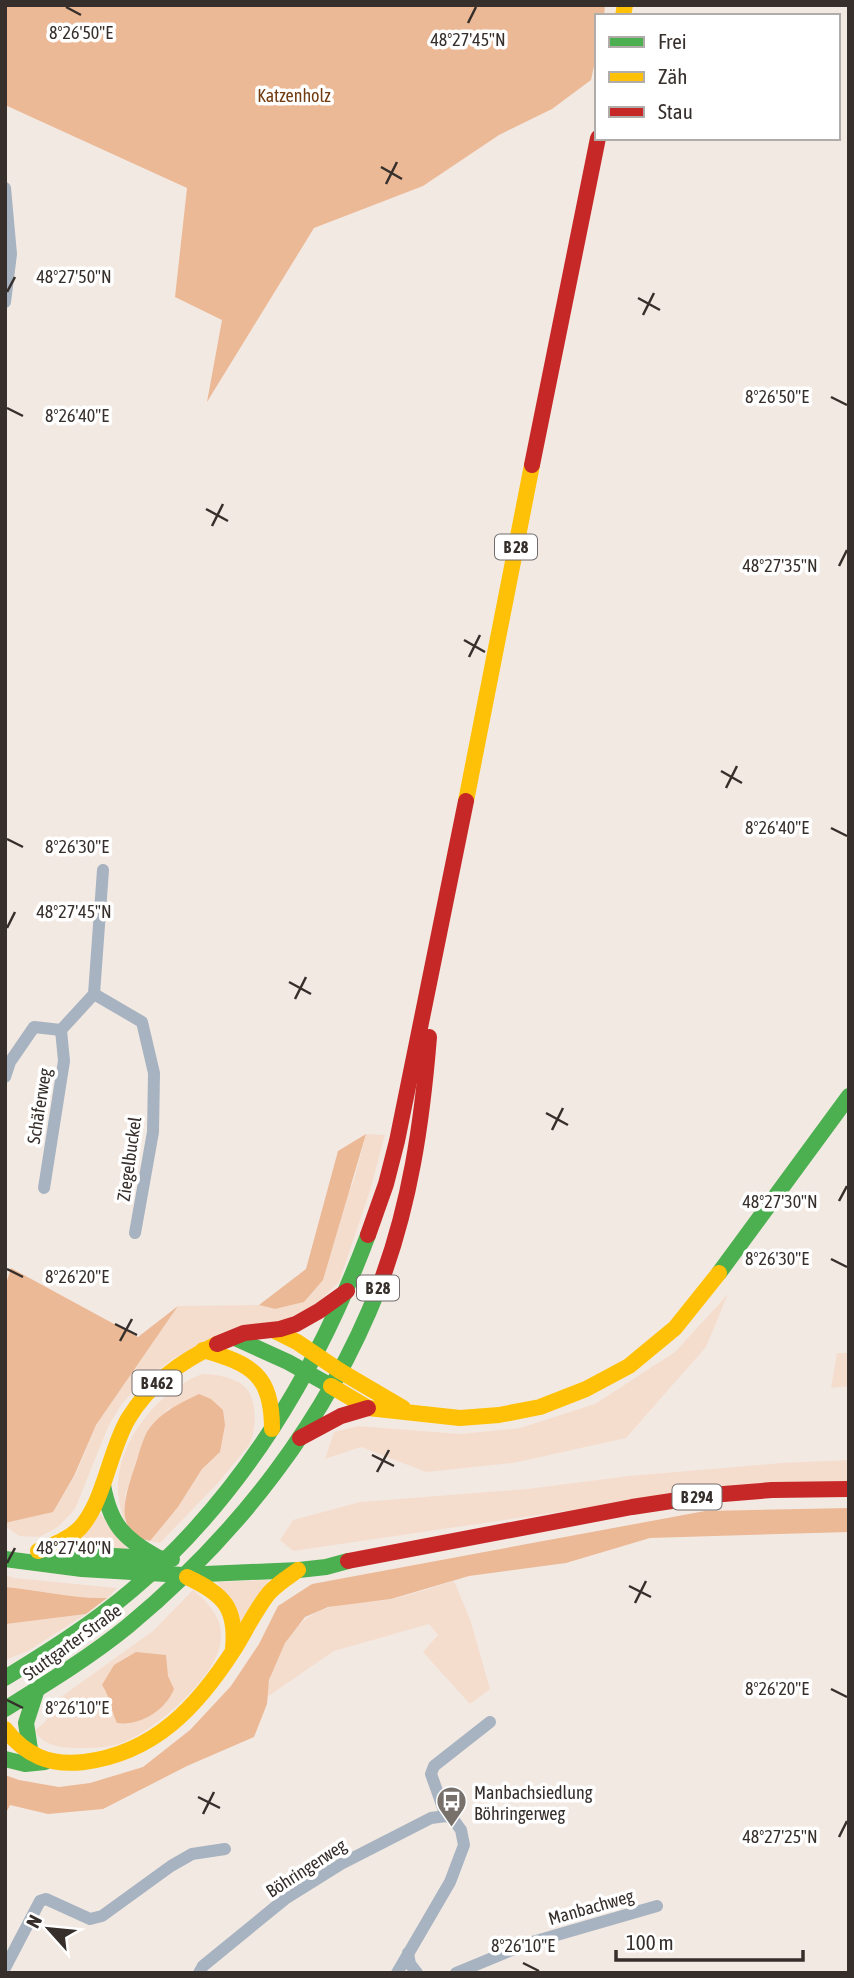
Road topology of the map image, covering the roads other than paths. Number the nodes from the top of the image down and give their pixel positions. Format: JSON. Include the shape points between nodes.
{"nodes":[{"id":1,"x":598,"y":140,"type":"edge"},
{"id":2,"x":5,"y":188,"type":"edge"},
{"id":3,"x":5,"y":302,"type":"edge"},
{"id":4,"x":103,"y":870,"type":"dead end"},
{"id":5,"x":435,"y":956,"type":"junction"},
{"id":6,"x":94,"y":994,"type":"junction"},
{"id":7,"x":61,"y":1030,"type":"junction"},
{"id":8,"x":5,"y":1077,"type":"edge"},
{"id":9,"x":849,"y":1096,"type":"edge"},
{"id":10,"x":44,"y":1188,"type":"dead end"},
{"id":11,"x":135,"y":1233,"type":"dead end"},
{"id":12,"x":349,"y":1290,"type":"junction"},
{"id":13,"x":275,"y":1331,"type":"junction"},
{"id":14,"x":235,"y":1338,"type":"junction"},
{"id":15,"x":203,"y":1350,"type":"junction"},
{"id":16,"x":317,"y":1356,"type":"junction"},
{"id":17,"x":340,"y":1371,"type":"junction"},
{"id":18,"x":307,"y":1372,"type":"junction"},
{"id":19,"x":331,"y":1387,"type":"junction"},
{"id":20,"x":368,"y":1408,"type":"junction"},
{"id":21,"x":410,"y":1412,"type":"junction"},
{"id":22,"x":272,"y":1431,"type":"junction"},
{"id":23,"x":300,"y":1438,"type":"junction"},
{"id":24,"x":102,"y":1483,"type":"junction"},
{"id":25,"x":849,"y":1489,"type":"edge"},
{"id":26,"x":5,"y":1547,"type":"edge"},
{"id":27,"x":38,"y":1551,"type":"junction"},
{"id":28,"x":5,"y":1559,"type":"edge"},
{"id":29,"x":161,"y":1559,"type":"junction"},
{"id":30,"x":354,"y":1559,"type":"junction"},
{"id":31,"x":299,"y":1570,"type":"junction"},
{"id":32,"x":183,"y":1575,"type":"junction"},
{"id":33,"x":232,"y":1654,"type":"junction"},
{"id":34,"x":5,"y":1662,"type":"edge"},
{"id":35,"x":28,"y":1666,"type":"junction"},
{"id":36,"x":5,"y":1678,"type":"edge"},
{"id":37,"x":36,"y":1692,"type":"junction"},
{"id":38,"x":5,"y":1709,"type":"edge"},
{"id":39,"x":490,"y":1721,"type":"dead end"},
{"id":40,"x":5,"y":1729,"type":"edge"},
{"id":41,"x":31,"y":1756,"type":"junction"},
{"id":42,"x":5,"y":1759,"type":"edge"},
{"id":43,"x":49,"y":1761,"type":"junction"},
{"id":44,"x":446,"y":1816,"type":"junction"},
{"id":45,"x":225,"y":1849,"type":"dead end"},
{"id":46,"x":657,"y":1906,"type":"dead end"},
{"id":47,"x":408,"y":1953,"type":"junction"},
{"id":48,"x":5,"y":1968,"type":"edge"},
{"id":49,"x":200,"y":1973,"type":"edge"},
{"id":50,"x":397,"y":1973,"type":"edge"},
{"id":51,"x":417,"y":1973,"type":"edge"},
{"id":52,"x":456,"y":1973,"type":"edge"}],
"edges":[{"from":1,"to":5,"type":"main road","number":"B 28"},
{"from":2,"to":3,"type":"street","via":[[11,254]]},
{"from":4,"to":6,"type":"street"},
{"from":5,"to":12,"type":"main road","number":"B 28","via":[[395,1150]]},
{"from":5,"to":17,"type":"main road","number":"B 28","via":[[412,1171],[388,1261]]},
{"from":6,"to":7,"type":"street"},
{"from":6,"to":11,"type":"street","name":"Ziegelbuckel","via":[[142,1022],[154,1073],[153,1132]]},
{"from":7,"to":8,"type":"street","via":[[34,1027]]},
{"from":7,"to":10,"type":"street","name":"Schäferweg","via":[[64,1061]]},
{"from":9,"to":21,"type":"main road","via":[[675,1328],[629,1366],[540,1407],[460,1418]]},
{"from":12,"to":13,"type":"main road","via":[[310,1318]]},
{"from":12,"to":16,"type":"main road","number":"B 28"},
{"from":13,"to":14,"type":"main road","number":"B 462"},
{"from":13,"to":16,"type":"main road"},
{"from":14,"to":15,"type":"main road","number":"B 462"},
{"from":14,"to":18,"type":"main road"},
{"from":15,"to":22,"type":"main road","via":[[243,1364],[258,1376],[273,1408]]},
{"from":15,"to":24,"type":"main road","number":"B 462","via":[[156,1383],[139,1403],[123,1428]]},
{"from":16,"to":17,"type":"main road"},
{"from":16,"to":18,"type":"main road","number":"B 28"},
{"from":17,"to":19,"type":"main road","number":"B 28"},
{"from":17,"to":21,"type":"main road"},
{"from":18,"to":19,"type":"main road"},
{"from":18,"to":22,"type":"main road","number":"B 28"},
{"from":19,"to":20,"type":"main road"},
{"from":19,"to":23,"type":"main road","number":"B 28"},
{"from":20,"to":21,"type":"main road"},
{"from":20,"to":23,"type":"main road","via":[[329,1419]]},
{"from":22,"to":35,"type":"main road","name":"Stuttgarter Straße","number":"B 28","via":[[195,1529],[120,1601]]},
{"from":23,"to":37,"type":"main road","name":"Stuttgarter Straße","number":"B 28","via":[[230,1528],[158,1602]]},
{"from":24,"to":27,"type":"main road","via":[[80,1528]]},
{"from":24,"to":29,"type":"main road","via":[[106,1510],[119,1532]]},
{"from":25,"to":30,"type":"main road","number":"B 294","via":[[711,1495]]},
{"from":26,"to":27,"type":"main road","number":"B 294"},
{"from":27,"to":29,"type":"main road","number":"B 294"},
{"from":28,"to":32,"type":"main road","number":"B 294"},
{"from":29,"to":30,"type":"main road","number":"B 294"},
{"from":30,"to":31,"type":"main road","number":"B 294"},
{"from":31,"to":32,"type":"main road","number":"B 294"},
{"from":31,"to":33,"type":"main road","via":[[269,1593]]},
{"from":32,"to":33,"type":"main road","via":[[223,1598],[234,1625]]},
{"from":33,"to":43,"type":"main road","via":[[207,1692],[180,1720],[144,1745],[114,1759]]},
{"from":34,"to":35,"type":"main road"},
{"from":35,"to":36,"type":"main road","name":"Stuttgarter Straße","number":"B 28"},
{"from":37,"to":38,"type":"main road","name":"Stuttgarter Straße","number":"B 28"},
{"from":37,"to":41,"type":"main road","via":[[24,1723]]},
{"from":39,"to":44,"type":"street","via":[[434,1766],[431,1774]]},
{"from":40,"to":41,"type":"main road"},
{"from":41,"to":43,"type":"main road"},
{"from":42,"to":43,"type":"main road","via":[[30,1765]]},
{"from":44,"to":47,"type":"street","via":[[461,1830],[464,1845],[450,1882]]},
{"from":44,"to":49,"type":"street","name":"Böhringerweg","via":[[393,1836],[285,1899]]},
{"from":45,"to":48,"type":"street","via":[[192,1854],[102,1916],[90,1919],[46,1899],[40,1902]]},
{"from":46,"to":52,"type":"street","name":"Manbachweg","via":[[529,1943]]},
{"from":47,"to":50,"type":"street"},
{"from":47,"to":51,"type":"street"}]}
